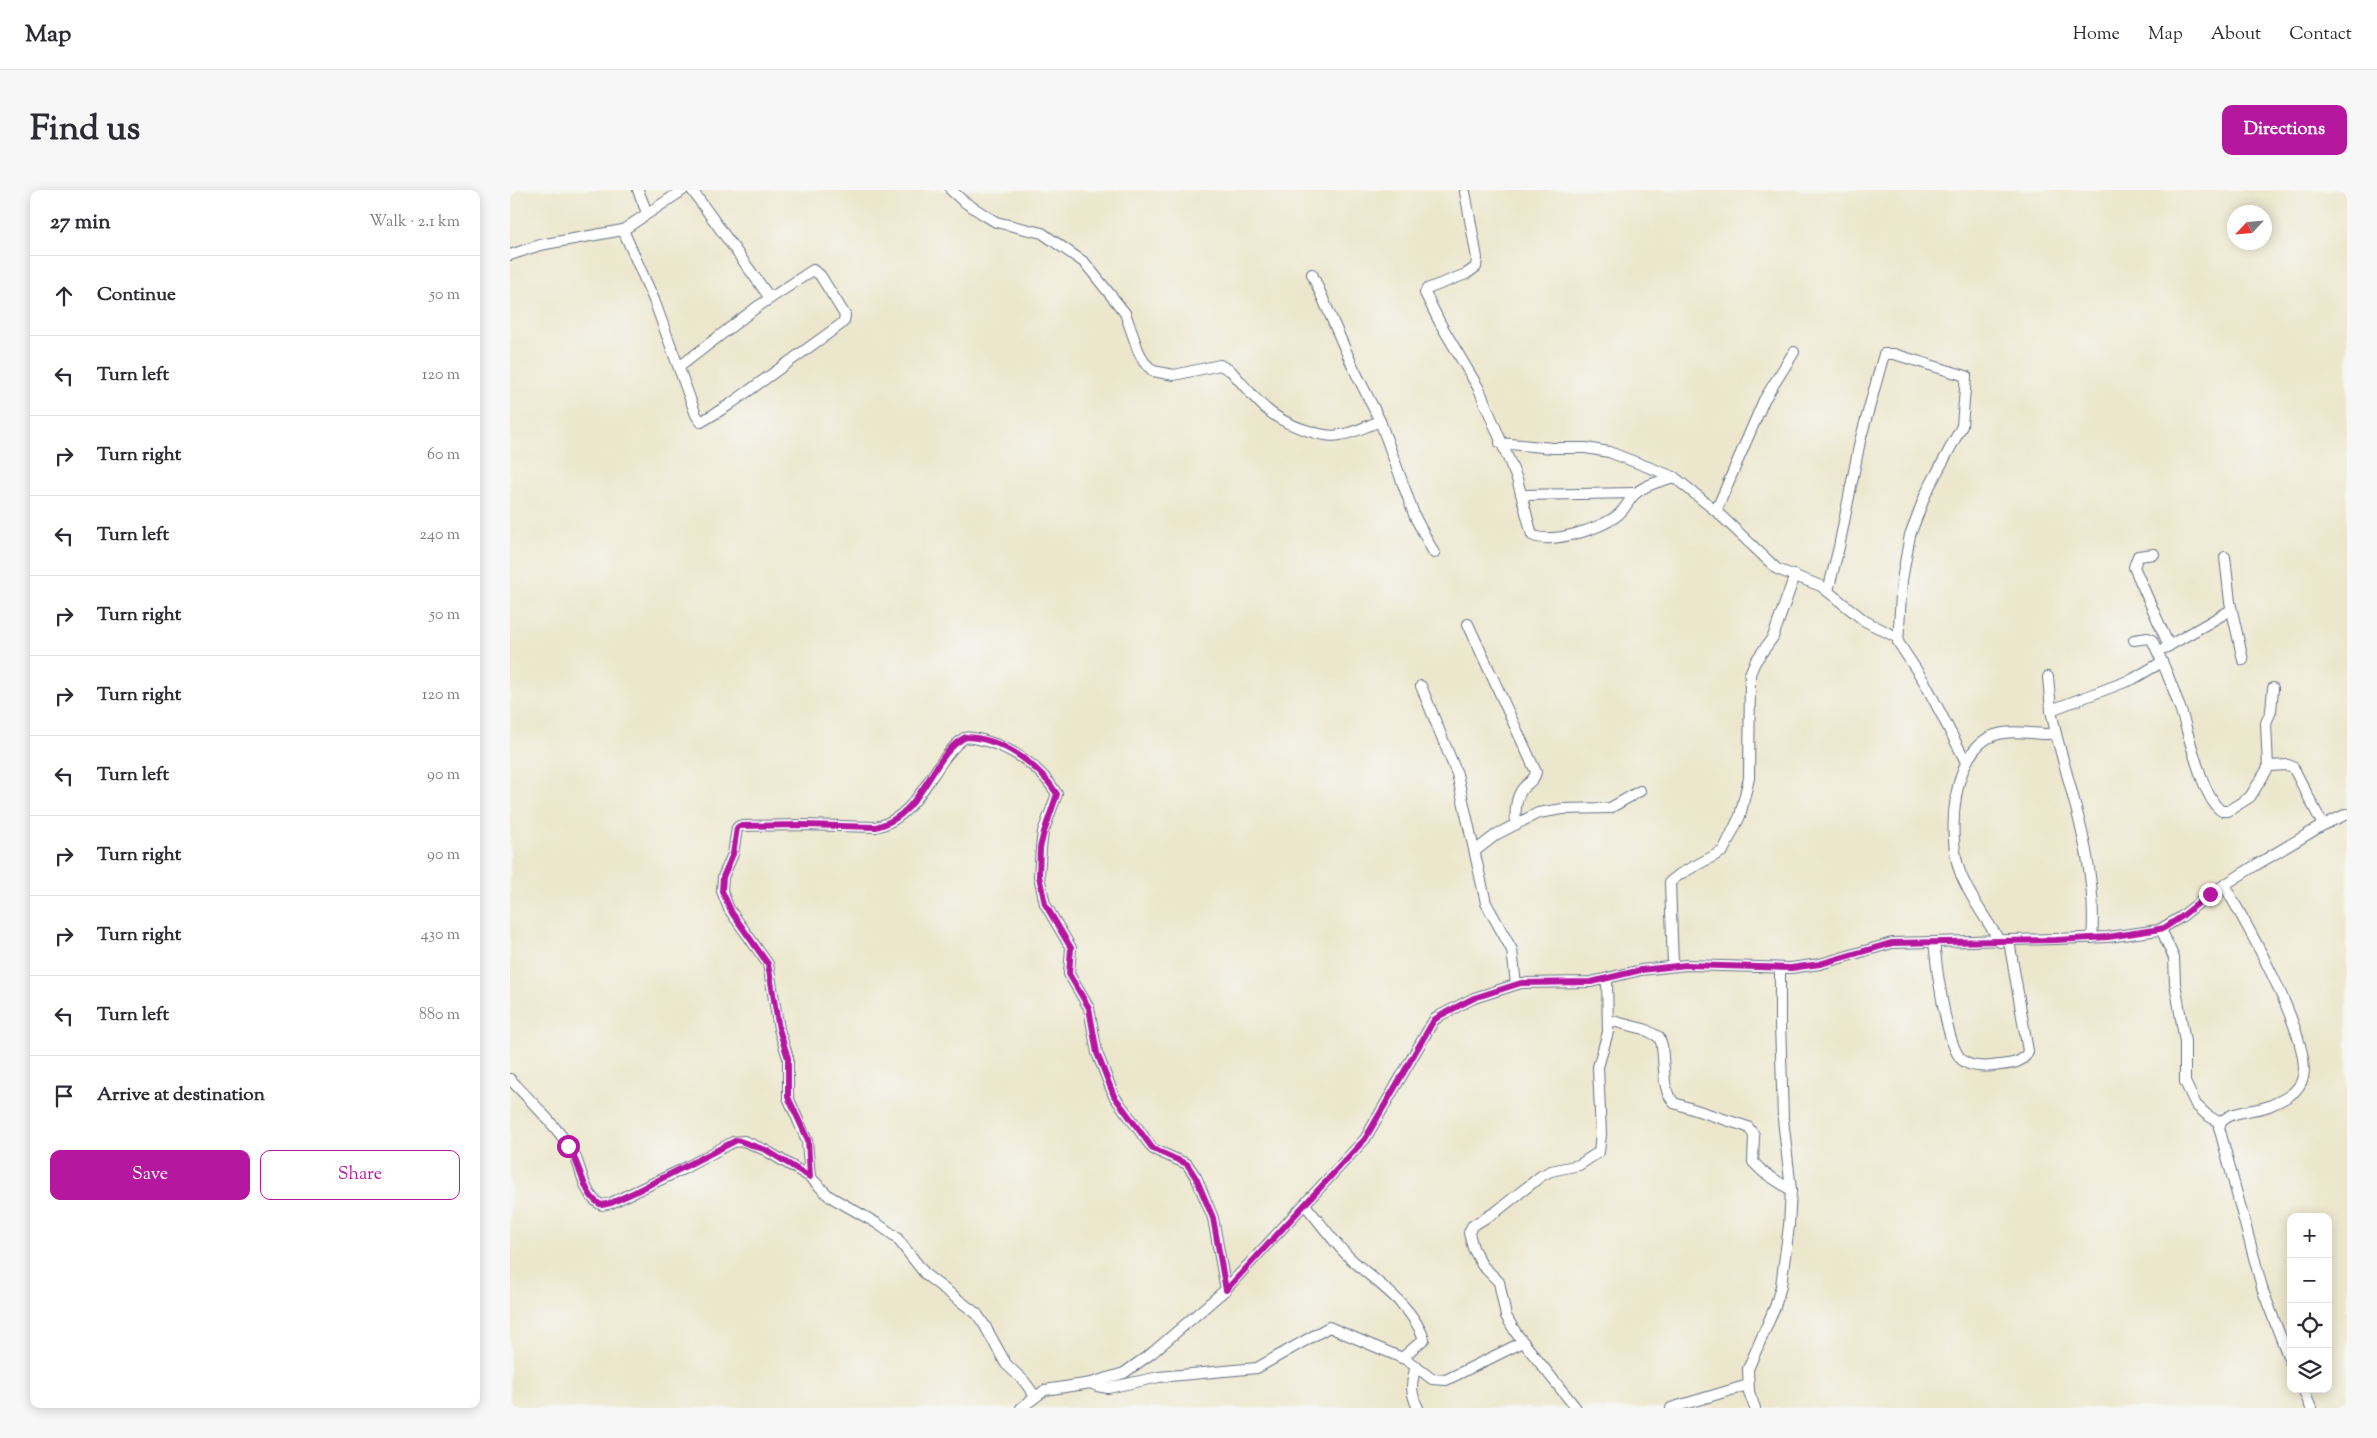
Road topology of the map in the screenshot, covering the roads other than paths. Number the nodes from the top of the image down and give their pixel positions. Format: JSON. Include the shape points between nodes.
{"nodes":[{"id":1,"x":638,"y":190,"type":"edge"},
{"id":2,"x":683,"y":190,"type":"edge"},
{"id":3,"x":692,"y":190,"type":"edge"},
{"id":4,"x":951,"y":190,"type":"edge"},
{"id":5,"x":1464,"y":192,"type":"dead end"},
{"id":6,"x":647,"y":213,"type":"junction"},
{"id":7,"x":623,"y":230,"type":"junction"},
{"id":8,"x":510,"y":254,"type":"edge"},
{"id":9,"x":1312,"y":274,"type":"dead end"},
{"id":10,"x":770,"y":298,"type":"junction"},
{"id":11,"x":1794,"y":352,"type":"dead end"},
{"id":12,"x":679,"y":367,"type":"junction"},
{"id":13,"x":1380,"y":421,"type":"junction"},
{"id":14,"x":1500,"y":443,"type":"junction"},
{"id":15,"x":1674,"y":477,"type":"junction"},
{"id":16,"x":1636,"y":493,"type":"junction"},
{"id":17,"x":1522,"y":495,"type":"junction"},
{"id":18,"x":1716,"y":512,"type":"junction"},
{"id":19,"x":1434,"y":553,"type":"dead end"},
{"id":20,"x":2154,"y":554,"type":"dead end"},
{"id":21,"x":2225,"y":557,"type":"dead end"},
{"id":22,"x":1794,"y":575,"type":"junction"},
{"id":23,"x":1828,"y":591,"type":"junction"},
{"id":24,"x":2231,"y":610,"type":"junction"},
{"id":25,"x":1468,"y":624,"type":"dead end"},
{"id":26,"x":1898,"y":638,"type":"junction"},
{"id":27,"x":2134,"y":640,"type":"dead end"},
{"id":28,"x":2169,"y":646,"type":"junction"},
{"id":29,"x":2160,"y":657,"type":"junction"},
{"id":30,"x":2243,"y":660,"type":"dead end"},
{"id":31,"x":2048,"y":677,"type":"dead end"},
{"id":32,"x":1421,"y":686,"type":"dead end"},
{"id":33,"x":2273,"y":688,"type":"dead end"},
{"id":34,"x":2051,"y":710,"type":"junction"},
{"id":35,"x":2056,"y":734,"type":"junction"},
{"id":36,"x":1966,"y":762,"type":"junction"},
{"id":37,"x":2269,"y":766,"type":"junction"},
{"id":38,"x":1640,"y":791,"type":"dead end"},
{"id":39,"x":2347,"y":814,"type":"edge"},
{"id":40,"x":1516,"y":824,"type":"junction"},
{"id":41,"x":2323,"y":825,"type":"junction"},
{"id":42,"x":1476,"y":850,"type":"junction"},
{"id":43,"x":2224,"y":884,"type":"junction"},
{"id":44,"x":2162,"y":929,"type":"junction"},
{"id":45,"x":2092,"y":938,"type":"junction"},
{"id":46,"x":2004,"y":941,"type":"junction"},
{"id":47,"x":1934,"y":942,"type":"junction"},
{"id":48,"x":1673,"y":966,"type":"junction"},
{"id":49,"x":1780,"y":969,"type":"junction"},
{"id":50,"x":1607,"y":979,"type":"junction"},
{"id":51,"x":1516,"y":984,"type":"junction"},
{"id":52,"x":1608,"y":1020,"type":"junction"},
{"id":53,"x":510,"y":1079,"type":"edge"},
{"id":54,"x":2220,"y":1123,"type":"junction"},
{"id":55,"x":810,"y":1177,"type":"junction"},
{"id":56,"x":1791,"y":1190,"type":"junction"},
{"id":57,"x":1305,"y":1205,"type":"junction"},
{"id":58,"x":1226,"y":1290,"type":"junction"},
{"id":59,"x":1523,"y":1342,"type":"junction"},
{"id":60,"x":2287,"y":1354,"type":"edge"},
{"id":61,"x":1402,"y":1358,"type":"junction"},
{"id":62,"x":1416,"y":1366,"type":"junction"},
{"id":63,"x":1091,"y":1383,"type":"junction"},
{"id":64,"x":1748,"y":1385,"type":"junction"},
{"id":65,"x":2305,"y":1393,"type":"edge"},
{"id":66,"x":1035,"y":1396,"type":"junction"},
{"id":67,"x":1021,"y":1408,"type":"edge"},
{"id":68,"x":1418,"y":1408,"type":"edge"},
{"id":69,"x":1576,"y":1408,"type":"edge"},
{"id":70,"x":1671,"y":1408,"type":"edge"},
{"id":71,"x":1755,"y":1408,"type":"edge"},
{"id":72,"x":2311,"y":1408,"type":"edge"}],
"edges":[{"from":1,"to":6,"type":"street"},
{"from":2,"to":6,"type":"street"},
{"from":3,"to":10,"type":"street"},
{"from":4,"to":13,"type":"street","via":[[996,222],[1042,233],[1086,263],[1123,311],[1144,362],[1153,371],[1174,375],[1203,367],[1224,366],[1278,419],[1326,435],[1340,435]]},
{"from":5,"to":14,"type":"street","via":[[1476,267],[1458,278],[1426,289],[1425,293],[1479,388]]},
{"from":6,"to":7,"type":"street"},
{"from":7,"to":8,"type":"street","via":[[540,244]]},
{"from":7,"to":12,"type":"street"},
{"from":9,"to":13,"type":"street"},
{"from":10,"to":12,"type":"street"},
{"from":10,"to":12,"type":"street","via":[[815,270],[845,318],[703,422],[696,415]]},
{"from":11,"to":18,"type":"street","via":[[1764,400]]},
{"from":13,"to":19,"type":"street","via":[[1415,517]]},
{"from":14,"to":15,"type":"street","via":[[1609,452]]},
{"from":14,"to":17,"type":"street"},
{"from":15,"to":16,"type":"street"},
{"from":15,"to":18,"type":"street"},
{"from":16,"to":17,"type":"street"},
{"from":16,"to":17,"type":"street","via":[[1619,514],[1590,531],[1542,538],[1532,535],[1529,530]]},
{"from":18,"to":22,"type":"street","via":[[1777,569]]},
{"from":20,"to":28,"type":"street","via":[[2138,556],[2134,567]]},
{"from":21,"to":24,"type":"street"},
{"from":22,"to":23,"type":"street"},
{"from":22,"to":48,"type":"street","via":[[1773,637],[1750,671],[1749,778],[1740,816],[1723,851],[1670,882]]},
{"from":23,"to":26,"type":"street","via":[[1865,621]]},
{"from":23,"to":26,"type":"street","via":[[1860,441],[1884,354],[1894,354],[1966,376],[1962,426],[1926,493],[1910,535],[1902,580]]},
{"from":24,"to":28,"type":"street"},
{"from":24,"to":30,"type":"street"},
{"from":25,"to":40,"type":"street","via":[[1536,772],[1518,796]]},
{"from":26,"to":36,"type":"street"},
{"from":27,"to":29,"type":"street","via":[[2150,638]]},
{"from":28,"to":29,"type":"street"},
{"from":29,"to":34,"type":"street","via":[[2133,679]]},
{"from":29,"to":37,"type":"street","via":[[2182,713],[2200,773],[2218,809],[2228,811],[2250,797]]},
{"from":31,"to":34,"type":"street"},
{"from":32,"to":42,"type":"street","via":[[1457,774]]},
{"from":33,"to":37,"type":"street","via":[[2266,726]]},
{"from":34,"to":35,"type":"street"},
{"from":35,"to":36,"type":"street","via":[[1996,734],[1979,745]]},
{"from":35,"to":45,"type":"street","via":[[2092,879]]},
{"from":36,"to":46,"type":"street","via":[[1953,818],[1956,857],[1966,886]]},
{"from":37,"to":41,"type":"street","via":[[2293,767]]},
{"from":38,"to":40,"type":"street","via":[[1610,808],[1548,811]]},
{"from":39,"to":41,"type":"street"},
{"from":40,"to":42,"type":"street"},
{"from":41,"to":43,"type":"street"},
{"from":42,"to":51,"type":"street","via":[[1488,909],[1514,955]]},
{"from":43,"to":44,"type":"street"},
{"from":43,"to":54,"type":"street","via":[[2267,965],[2300,1039],[2304,1063],[2303,1078],[2292,1094],[2264,1108],[2229,1116]]},
{"from":44,"to":45,"type":"street"},
{"from":44,"to":54,"type":"street","via":[[2174,958],[2185,1042],[2185,1082],[2196,1105]]},
{"from":45,"to":46,"type":"street"},
{"from":46,"to":47,"type":"street"},
{"from":46,"to":47,"type":"street","via":[[2028,1051],[2016,1062],[1986,1066],[1967,1063],[1958,1055],[1943,1001]]},
{"from":47,"to":49,"type":"street","via":[[1890,944],[1820,964]]},
{"from":48,"to":49,"type":"street"},
{"from":48,"to":50,"type":"street"},
{"from":49,"to":56,"type":"street","via":[[1783,1119]]},
{"from":50,"to":51,"type":"street"},
{"from":50,"to":52,"type":"street"},
{"from":51,"to":57,"type":"street","via":[[1474,998],[1434,1020],[1365,1139]]},
{"from":52,"to":56,"type":"street","via":[[1644,1029],[1659,1037],[1662,1071],[1670,1099],[1680,1106],[1748,1127],[1754,1135],[1755,1165]]},
{"from":52,"to":59,"type":"street","via":[[1608,1035],[1598,1068],[1599,1152],[1575,1167],[1541,1176],[1469,1231],[1482,1265],[1499,1282],[1506,1316]]},
{"from":53,"to":55,"type":"street","via":[[573,1153],[592,1197],[600,1204],[617,1201],[737,1140],[766,1150]]},
{"from":54,"to":60,"type":"street","via":[[2263,1291]]},
{"from":55,"to":58,"type":"street","via":[[808,1140],[788,1097],[788,1058],[779,1029],[768,964],[732,913],[722,891],[737,828],[803,825],[876,827],[911,804],[953,746],[964,738],[972,738],[1006,748],[1024,759],[1043,775],[1057,794],[1040,848],[1039,876],[1045,904],[1071,948],[1069,974],[1089,1008],[1097,1053],[1114,1096],[1153,1149],[1187,1164],[1196,1178],[1213,1218]]},
{"from":55,"to":66,"type":"street","via":[[829,1196],[892,1233],[926,1275],[974,1311],[1005,1362]]},
{"from":56,"to":64,"type":"street","via":[[1781,1286],[1748,1369]]},
{"from":57,"to":58,"type":"street"},
{"from":57,"to":61,"type":"street","via":[[1345,1253],[1397,1298],[1413,1318],[1424,1339]]},
{"from":58,"to":63,"type":"street","via":[[1137,1364],[1118,1375]]},
{"from":59,"to":62,"type":"street","via":[[1446,1380],[1432,1379]]},
{"from":59,"to":69,"type":"street"},
{"from":61,"to":62,"type":"street"},
{"from":61,"to":63,"type":"street","via":[[1329,1327],[1257,1368],[1159,1377],[1108,1388]]},
{"from":62,"to":68,"type":"street","via":[[1410,1385]]},
{"from":63,"to":66,"type":"street","via":[[1053,1388]]},
{"from":64,"to":70,"type":"street"},
{"from":64,"to":71,"type":"street"},
{"from":65,"to":72,"type":"street"},
{"from":66,"to":67,"type":"street"}]}
